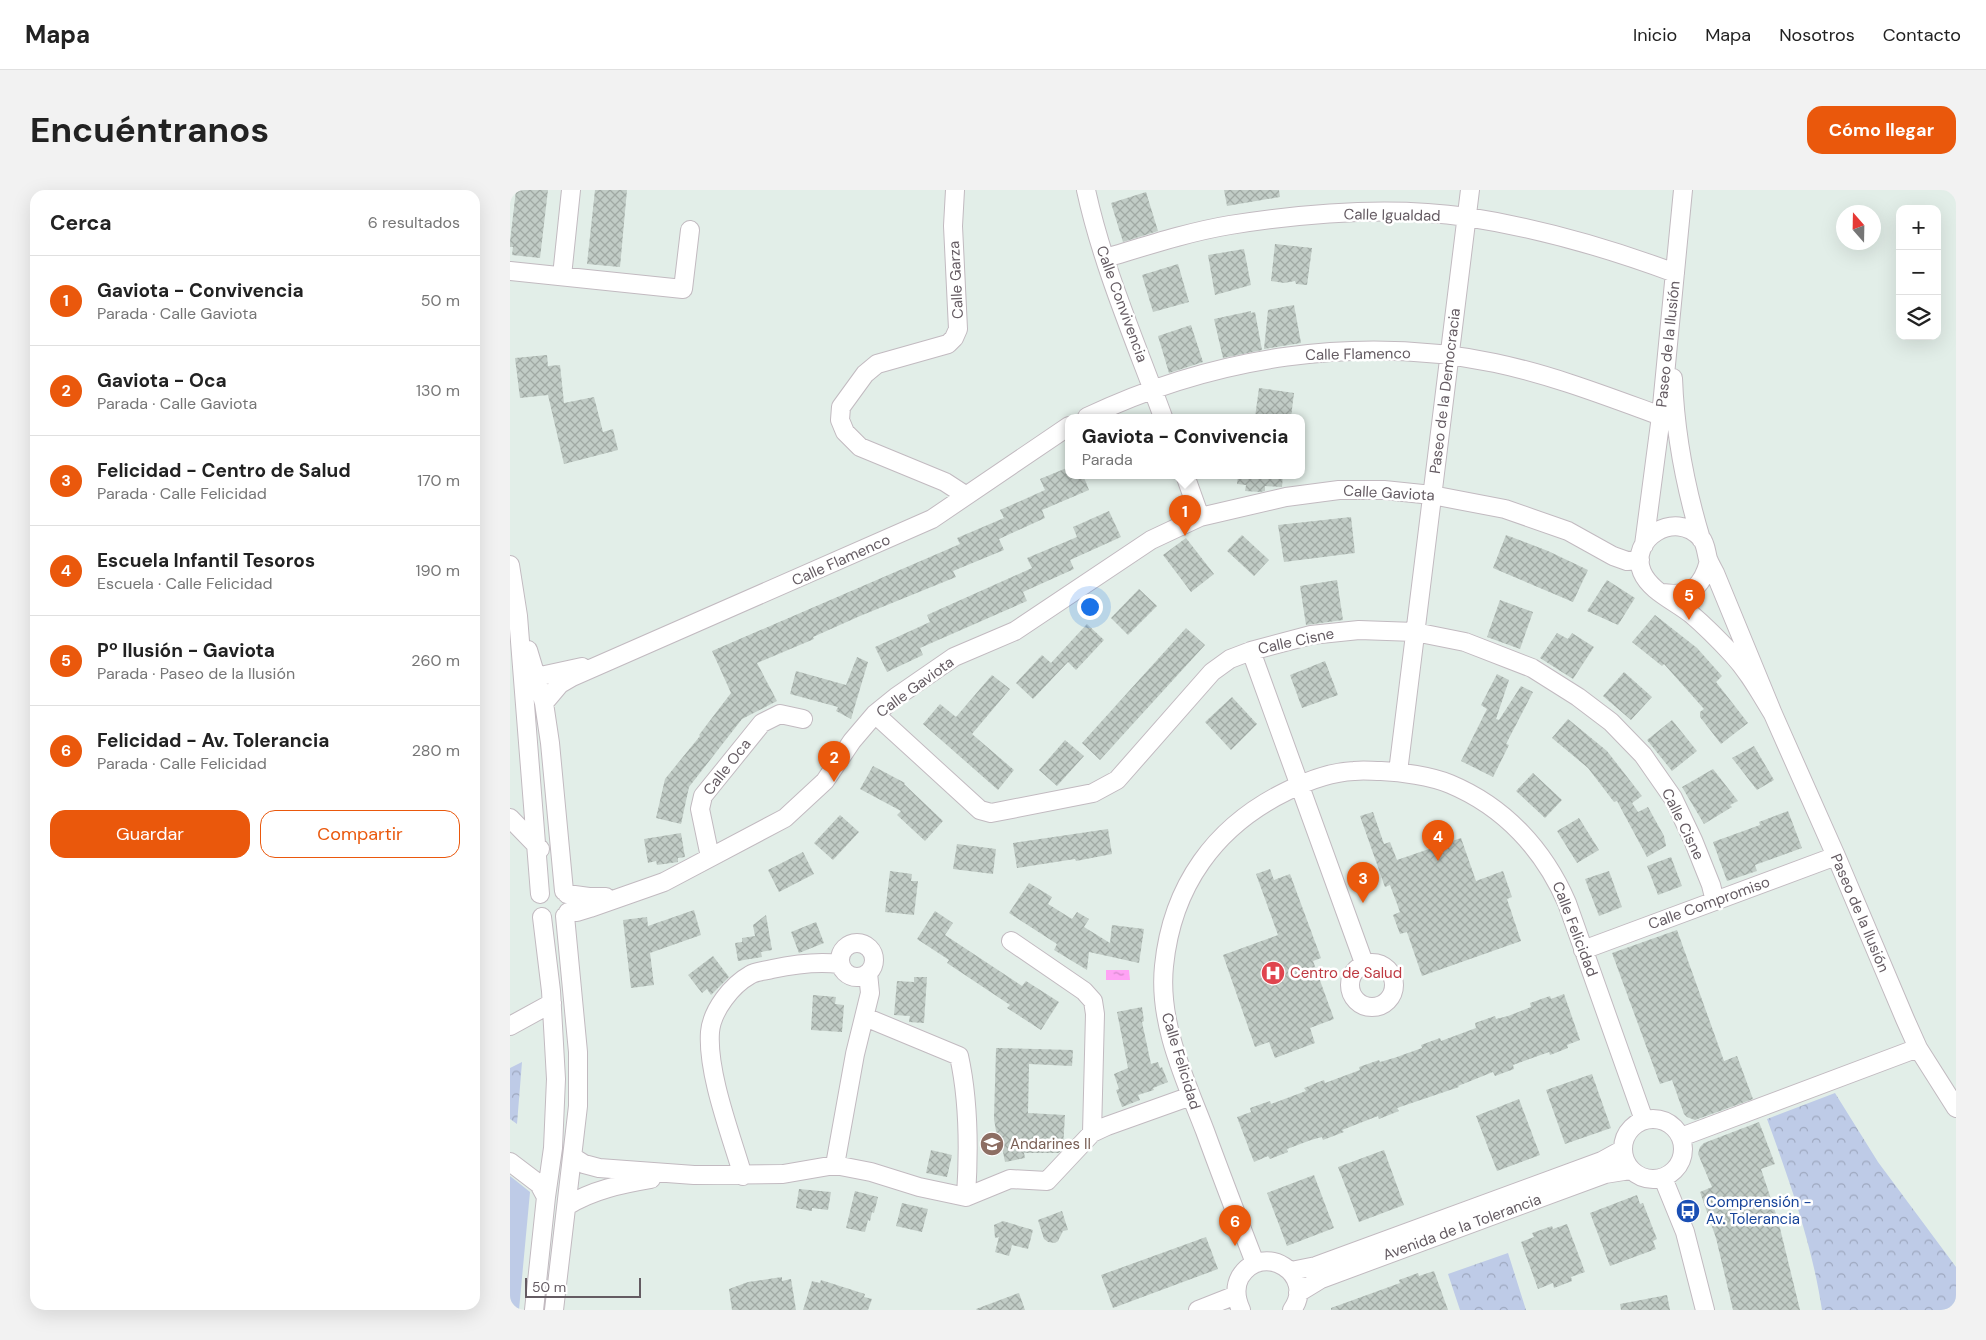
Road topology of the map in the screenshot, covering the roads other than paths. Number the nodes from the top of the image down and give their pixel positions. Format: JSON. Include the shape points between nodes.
{"nodes":[{"id":1,"x":571,"y":190,"type":"edge"},
{"id":2,"x":955,"y":190,"type":"edge"},
{"id":3,"x":1086,"y":190,"type":"edge"},
{"id":4,"x":1470,"y":190,"type":"edge"},
{"id":5,"x":1683,"y":190,"type":"edge"},
{"id":6,"x":1466,"y":217,"type":"junction"},
{"id":7,"x":690,"y":230,"type":"dead end"},
{"id":8,"x":1106,"y":258,"type":"junction"},
{"id":9,"x":510,"y":271,"type":"edge"},
{"id":10,"x":1675,"y":273,"type":"junction"},
{"id":11,"x":562,"y":276,"type":"junction"},
{"id":12,"x":1449,"y":356,"type":"junction"},
{"id":13,"x":1153,"y":390,"type":"junction"},
{"id":14,"x":1094,"y":414,"type":"edge"},
{"id":15,"x":1162,"y":414,"type":"edge"},
{"id":16,"x":1661,"y":416,"type":"junction"},
{"id":17,"x":1065,"y":429,"type":"edge"},
{"id":18,"x":1186,"y":479,"type":"edge"},
{"id":19,"x":964,"y":495,"type":"junction"},
{"id":20,"x":1432,"y":495,"type":"junction"},
{"id":21,"x":1692,"y":510,"type":"junction"},
{"id":22,"x":1200,"y":517,"type":"junction"},
{"id":23,"x":1701,"y":539,"type":"junction"},
{"id":24,"x":1642,"y":552,"type":"junction"},
{"id":25,"x":1709,"y":561,"type":"junction"},
{"id":26,"x":510,"y":565,"type":"edge"},
{"id":27,"x":1662,"y":593,"type":"junction"},
{"id":28,"x":518,"y":616,"type":"junction"},
{"id":29,"x":1415,"y":632,"type":"junction"},
{"id":30,"x":1251,"y":651,"type":"junction"},
{"id":31,"x":597,"y":666,"type":"junction"},
{"id":32,"x":536,"y":677,"type":"junction"},
{"id":33,"x":524,"y":691,"type":"junction"},
{"id":34,"x":544,"y":703,"type":"junction"},
{"id":35,"x":875,"y":714,"type":"junction"},
{"id":36,"x":1773,"y":714,"type":"junction"},
{"id":37,"x":803,"y":719,"type":"dead end"},
{"id":38,"x":1398,"y":772,"type":"junction"},
{"id":39,"x":1299,"y":785,"type":"junction"},
{"id":40,"x":510,"y":818,"type":"edge"},
{"id":41,"x":537,"y":844,"type":"junction"},
{"id":42,"x":1836,"y":856,"type":"junction"},
{"id":43,"x":710,"y":857,"type":"junction"},
{"id":44,"x":565,"y":893,"type":"junction"},
{"id":45,"x":540,"y":894,"type":"junction"},
{"id":46,"x":622,"y":897,"type":"junction"},
{"id":47,"x":1716,"y":901,"type":"junction"},
{"id":48,"x":567,"y":914,"type":"junction"},
{"id":49,"x":542,"y":917,"type":"junction"},
{"id":50,"x":1010,"y":941,"type":"dead end"},
{"id":51,"x":1583,"y":950,"type":"junction"},
{"id":52,"x":840,"y":964,"type":"junction"},
{"id":53,"x":1364,"y":964,"type":"dead end"},
{"id":54,"x":868,"y":973,"type":"junction"},
{"id":55,"x":552,"y":1003,"type":"junction"},
{"id":56,"x":865,"y":1017,"type":"junction"},
{"id":57,"x":510,"y":1026,"type":"edge"},
{"id":58,"x":1918,"y":1048,"type":"junction"},
{"id":59,"x":1191,"y":1096,"type":"junction"},
{"id":60,"x":1956,"y":1108,"type":"edge"},
{"id":61,"x":1644,"y":1120,"type":"junction"},
{"id":62,"x":1092,"y":1133,"type":"junction"},
{"id":63,"x":1681,"y":1137,"type":"junction"},
{"id":64,"x":1622,"y":1150,"type":"junction"},
{"id":65,"x":573,"y":1157,"type":"junction"},
{"id":66,"x":510,"y":1162,"type":"edge"},
{"id":67,"x":835,"y":1165,"type":"junction"},
{"id":68,"x":1630,"y":1170,"type":"junction"},
{"id":69,"x":694,"y":1175,"type":"junction"},
{"id":70,"x":743,"y":1176,"type":"junction"},
{"id":71,"x":1663,"y":1178,"type":"junction"},
{"id":72,"x":546,"y":1197,"type":"junction"},
{"id":73,"x":966,"y":1197,"type":"junction"},
{"id":74,"x":567,"y":1206,"type":"junction"},
{"id":75,"x":1255,"y":1263,"type":"junction"},
{"id":76,"x":1291,"y":1271,"type":"junction"},
{"id":77,"x":1298,"y":1293,"type":"junction"},
{"id":78,"x":1239,"y":1306,"type":"edge"},
{"id":79,"x":534,"y":1310,"type":"edge"},
{"id":80,"x":554,"y":1310,"type":"edge"},
{"id":81,"x":1198,"y":1310,"type":"edge"},
{"id":82,"x":1292,"y":1310,"type":"edge"},
{"id":83,"x":1705,"y":1310,"type":"edge"}],
"edges":[{"from":1,"to":11,"type":"street"},
{"from":2,"to":19,"type":"street","name":"Calle Garza","via":[[953,226],[958,329],[954,338],[948,344],[877,364],[865,374],[841,407],[840,420],[845,432],[860,447],[945,482]]},
{"from":3,"to":8,"type":"street","name":"Calle Convivencia"},
{"from":4,"to":6,"type":"street","name":"Paseo de la Democracia"},
{"from":5,"to":10,"type":"street","name":"Paseo de la Ilusión"},
{"from":6,"to":8,"type":"street","name":"Calle Igualdad","via":[[1342,213],[1283,218],[1229,226]]},
{"from":6,"to":10,"type":"street","name":"Calle Igualdad","via":[[1540,232]]},
{"from":6,"to":12,"type":"street","name":"Paseo de la Democracia"},
{"from":7,"to":11,"type":"street","via":[[682,289]]},
{"from":8,"to":13,"type":"street","name":"Calle Convivencia"},
{"from":9,"to":11,"type":"street"},
{"from":10,"to":16,"type":"street","name":"Paseo de la Ilusión"},
{"from":10,"to":21,"type":"street","name":"Paseo de la Ilusión","via":[[1673,394],[1678,446]]},
{"from":12,"to":13,"type":"street","name":"Calle Flamenco","via":[[1395,350],[1308,353],[1234,365]]},
{"from":12,"to":16,"type":"street","name":"Calle Flamenco","via":[[1495,363],[1547,377]]},
{"from":12,"to":20,"type":"street","name":"Paseo de la Democracia"},
{"from":13,"to":14,"type":"street","name":"Calle Flamenco"},
{"from":13,"to":15,"type":"street","name":"Calle Convivencia"},
{"from":16,"to":21,"type":"street","name":"Paseo de la Ilusión"},
{"from":16,"to":24,"type":"street","name":"Paseo de la Ilusión"},
{"from":17,"to":19,"type":"street","name":"Calle Flamenco"},
{"from":18,"to":22,"type":"street"},
{"from":19,"to":31,"type":"street","name":"Calle Flamenco","via":[[932,519]]},
{"from":20,"to":22,"type":"street","name":"Calle Gaviota","via":[[1339,490],[1286,497]]},
{"from":20,"to":24,"type":"street","name":"Calle Gaviota","via":[[1505,509],[1568,531],[1627,561]]},
{"from":20,"to":29,"type":"street","name":"Paseo de la Democracia"},
{"from":21,"to":23,"type":"street","name":"Paseo de la Ilusión"},
{"from":22,"to":35,"type":"street","name":"Calle Gaviota","via":[[1151,540],[1015,631],[954,658]]},
{"from":23,"to":24,"type":"street","via":[[1688,529],[1670,526],[1648,537]]},
{"from":23,"to":25,"type":"street","name":"Paseo de la Ilusión"},
{"from":24,"to":27,"type":"street","name":"Paseo de la Ilusión","via":[[1641,570],[1647,582]]},
{"from":25,"to":27,"type":"street","via":[[1705,577],[1696,587],[1674,595]]},
{"from":25,"to":36,"type":"street","name":"Paseo de la Ilusión"},
{"from":26,"to":28,"type":"street"},
{"from":27,"to":36,"type":"street","name":"Paseo de la Ilusión","via":[[1691,614],[1732,654]]},
{"from":28,"to":32,"type":"street"},
{"from":28,"to":33,"type":"street"},
{"from":29,"to":30,"type":"street","name":"Calle Cisne","via":[[1359,630],[1311,635]]},
{"from":29,"to":38,"type":"street","name":"Paseo de la Democracia"},
{"from":29,"to":47,"type":"street","name":"Calle Cisne","via":[[1465,642],[1532,668],[1611,722],[1643,755],[1673,798]]},
{"from":30,"to":35,"type":"street","name":"Calle Cisne","via":[[1230,659],[1212,672],[1117,780],[1093,793],[991,813],[980,810]]},
{"from":30,"to":39,"type":"street"},
{"from":31,"to":32,"type":"street","name":"Calle Flamenco"},
{"from":31,"to":34,"type":"street","name":"Calle Flamenco","via":[[560,684]]},
{"from":32,"to":33,"type":"street"},
{"from":32,"to":34,"type":"street"},
{"from":33,"to":41,"type":"street"},
{"from":34,"to":44,"type":"street"},
{"from":35,"to":43,"type":"street","name":"Calle Gaviota","via":[[825,781],[785,818]]},
{"from":36,"to":42,"type":"street","name":"Paseo de la Ilusión"},
{"from":37,"to":43,"type":"street","name":"Calle Oca","via":[[780,714],[762,723],[703,796],[700,809]]},
{"from":38,"to":39,"type":"street","name":"Calle Felicidad","via":[[1352,771]]},
{"from":38,"to":51,"type":"street","name":"Calle Felicidad","via":[[1448,783],[1478,798],[1513,824],[1556,877]]},
{"from":39,"to":53,"type":"street"},
{"from":39,"to":59,"type":"street","name":"Calle Felicidad","via":[[1243,816],[1219,839],[1194,871],[1178,902],[1169,929],[1163,1002]]},
{"from":40,"to":41,"type":"street"},
{"from":41,"to":44,"type":"street"},
{"from":41,"to":45,"type":"street"},
{"from":42,"to":47,"type":"street","name":"Calle Compromiso"},
{"from":42,"to":58,"type":"street","name":"Paseo de la Ilusión"},
{"from":43,"to":46,"type":"street","name":"Calle Gaviota","via":[[664,882]]},
{"from":44,"to":45,"type":"street","via":[[551,888]]},
{"from":44,"to":46,"type":"street","name":"Calle Gaviota","via":[[589,898]]},
{"from":44,"to":48,"type":"street","via":[[570,903]]},
{"from":45,"to":49,"type":"street","via":[[536,906]]},
{"from":46,"to":48,"type":"street","name":"Calle Gaviota"},
{"from":47,"to":51,"type":"street","name":"Calle Compromiso"},
{"from":48,"to":49,"type":"street","via":[[557,921]]},
{"from":48,"to":65,"type":"street","via":[[578,1052],[578,1106]]},
{"from":49,"to":55,"type":"street"},
{"from":50,"to":62,"type":"street","via":[[1093,1000]]},
{"from":51,"to":61,"type":"street","name":"Calle Felicidad"},
{"from":52,"to":54,"type":"street","via":[[849,976],[860,977]]},
{"from":52,"to":54,"type":"street","via":[[842,952],[848,946],[863,944],[873,957]]},
{"from":52,"to":70,"type":"street","via":[[790,965],[752,974],[732,989],[718,1008],[710,1031],[712,1063]]},
{"from":54,"to":56,"type":"street","via":[[870,993]]},
{"from":55,"to":57,"type":"street"},
{"from":55,"to":72,"type":"street","via":[[556,1079],[553,1148]]},
{"from":56,"to":67,"type":"street"},
{"from":56,"to":73,"type":"street","via":[[959,1056],[964,1079],[968,1167]]},
{"from":58,"to":60,"type":"street","name":"Paseo de la Ilusión"},
{"from":58,"to":63,"type":"street"},
{"from":59,"to":62,"type":"street"},
{"from":59,"to":75,"type":"street","name":"Calle Felicidad"},
{"from":61,"to":63,"type":"street","via":[[1668,1123]]},
{"from":61,"to":64,"type":"street","via":[[1625,1136]]},
{"from":62,"to":73,"type":"street","via":[[1047,1181],[1010,1179]]},
{"from":63,"to":71,"type":"street","via":[[1681,1160],[1674,1172]]},
{"from":64,"to":68,"type":"street"},
{"from":64,"to":76,"type":"street","name":"Avenida de la Tolerancia","via":[[1602,1161],[1316,1266]]},
{"from":65,"to":69,"type":"street","via":[[599,1168]]},
{"from":65,"to":74,"type":"street"},
{"from":66,"to":72,"type":"street","via":[[539,1184]]},
{"from":67,"to":70,"type":"street","via":[[783,1174]]},
{"from":67,"to":73,"type":"street"},
{"from":68,"to":71,"type":"street","via":[[1651,1180]]},
{"from":68,"to":77,"type":"street","name":"Avenida de la Tolerancia","via":[[1605,1174],[1463,1226],[1321,1279]]},
{"from":69,"to":70,"type":"street"},
{"from":69,"to":74,"type":"street","via":[[621,1184],[580,1198]]},
{"from":71,"to":83,"type":"street","via":[[1685,1232]]},
{"from":72,"to":79,"type":"street"},
{"from":74,"to":80,"type":"street"},
{"from":75,"to":76,"type":"street","via":[[1274,1262]]},
{"from":75,"to":78,"type":"street","via":[[1244,1270],[1237,1282]]},
{"from":76,"to":77,"type":"street"},
{"from":77,"to":82,"type":"street"},
{"from":78,"to":81,"type":"street"}]}
